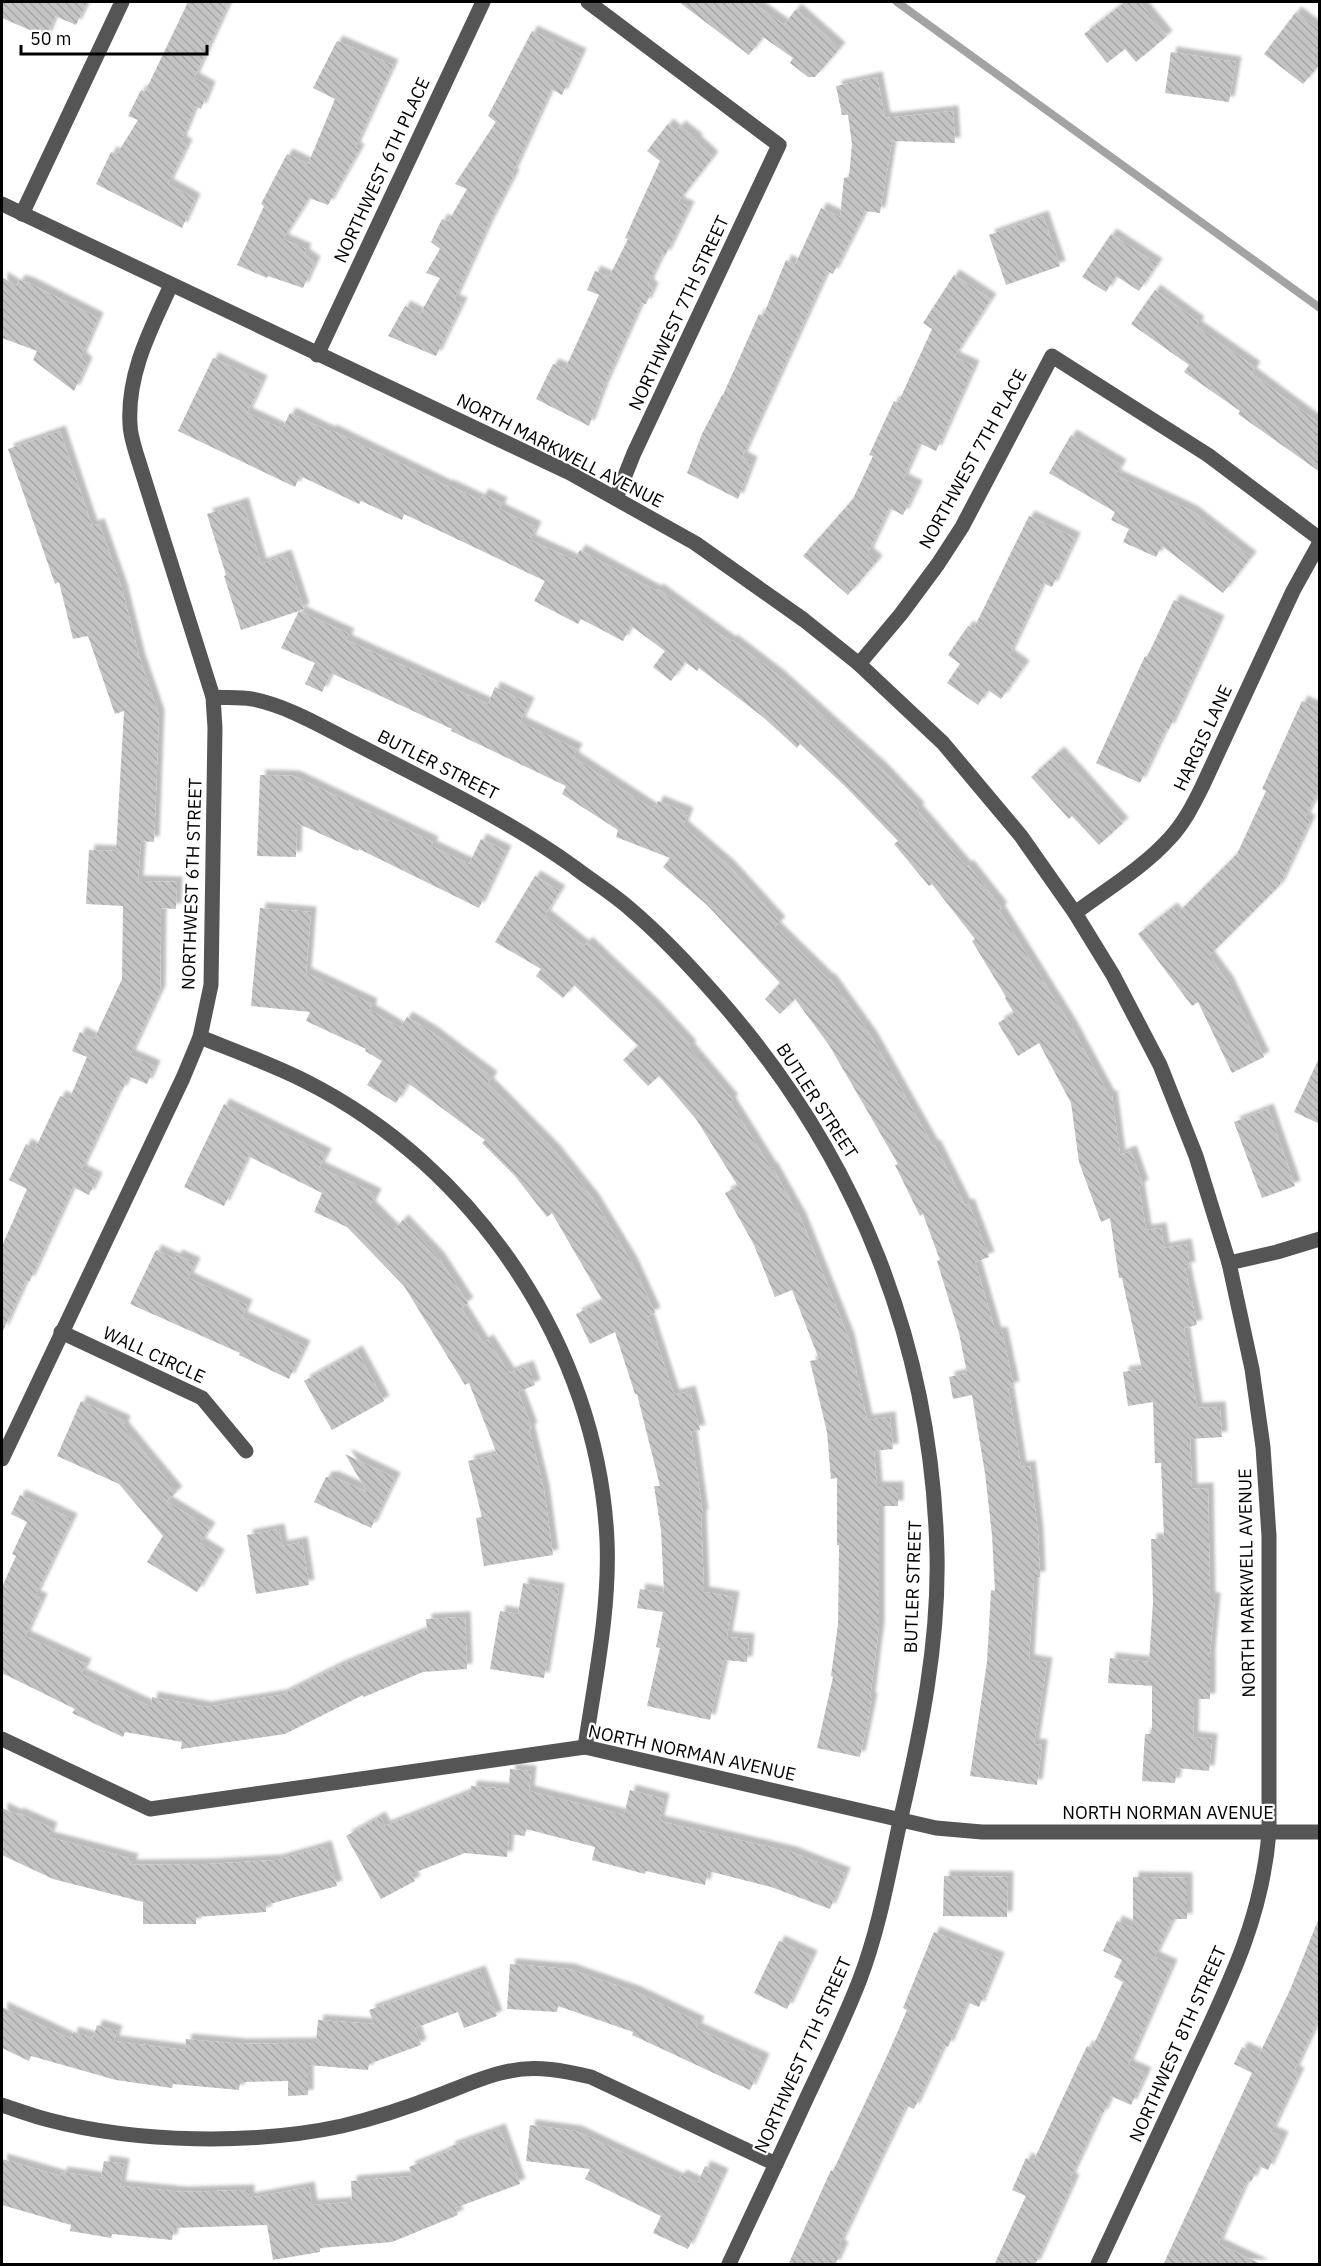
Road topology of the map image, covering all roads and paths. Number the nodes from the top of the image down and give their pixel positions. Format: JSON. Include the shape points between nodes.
{"nodes":[{"id":1,"x":122,"y":2,"type":"edge"},
{"id":2,"x":483,"y":2,"type":"edge"},
{"id":3,"x":588,"y":2,"type":"edge"},
{"id":4,"x":2,"y":204,"type":"edge"},
{"id":5,"x":22,"y":214,"type":"junction"},
{"id":6,"x":171,"y":285,"type":"junction"},
{"id":7,"x":318,"y":355,"type":"junction"},
{"id":8,"x":616,"y":498,"type":"junction"},
{"id":9,"x":1320,"y":540,"type":"edge"},
{"id":10,"x":859,"y":664,"type":"junction"},
{"id":11,"x":213,"y":697,"type":"junction"},
{"id":12,"x":1075,"y":913,"type":"junction"},
{"id":13,"x":200,"y":1037,"type":"junction"},
{"id":14,"x":1320,"y":1239,"type":"edge"},
{"id":15,"x":1229,"y":1263,"type":"junction"},
{"id":16,"x":61,"y":1332,"type":"junction"},
{"id":17,"x":246,"y":1450,"type":"dead end"},
{"id":18,"x":2,"y":1459,"type":"edge"},
{"id":19,"x":2,"y":1739,"type":"edge"},
{"id":20,"x":585,"y":1747,"type":"junction"},
{"id":21,"x":901,"y":1820,"type":"junction"},
{"id":22,"x":1269,"y":1832,"type":"junction"},
{"id":23,"x":1320,"y":1833,"type":"edge"},
{"id":24,"x":2,"y":2105,"type":"edge"},
{"id":25,"x":776,"y":2164,"type":"junction"},
{"id":26,"x":729,"y":2265,"type":"edge"},
{"id":27,"x":1098,"y":2265,"type":"edge"}],
"edges":[{"from":1,"to":5,"type":"street"},
{"from":2,"to":7,"type":"street","name":"NORTHWEST 6TH PLACE"},
{"from":3,"to":8,"type":"street","name":"NORTHWEST 7TH STREET","via":[[780,145]]},
{"from":4,"to":5,"type":"street","name":"NORTH MARKWELL AVENUE"},
{"from":5,"to":6,"type":"street","name":"NORTH MARKWELL AVENUE"},
{"from":6,"to":7,"type":"street","name":"NORTH MARKWELL AVENUE"},
{"from":6,"to":11,"type":"street","name":"NORTHWEST 6TH STREET","via":[[135,369],[130,426]]},
{"from":7,"to":8,"type":"street","name":"NORTH MARKWELL AVENUE"},
{"from":8,"to":10,"type":"street","name":"NORTH MARKWELL AVENUE","via":[[748,579]]},
{"from":9,"to":10,"type":"street","name":"NORTHWEST 7TH PLACE","via":[[1208,455],[1052,356],[962,526],[913,597]]},
{"from":9,"to":12,"type":"street","name":"HARGIS LANE","via":[[1186,818],[1142,864]]},
{"from":10,"to":12,"type":"street","name":"NORTH MARKWELL AVENUE","via":[[971,774]]},
{"from":11,"to":13,"type":"street","name":"NORTHWEST 6TH STREET","via":[[211,985]]},
{"from":11,"to":21,"type":"street","name":"BUTLER STREET","via":[[253,700],[283,709],[477,806],[532,838],[629,908],[695,972],[750,1034],[829,1150],[868,1229],[893,1295],[915,1373],[934,1499],[934,1623],[918,1745]]},
{"from":12,"to":15,"type":"street","name":"NORTH MARKWELL AVENUE","via":[[1160,1065],[1196,1156]]},
{"from":13,"to":16,"type":"street","name":"NORTHWEST 6TH STREET"},
{"from":13,"to":20,"type":"street","via":[[305,1081],[401,1145],[488,1230],[526,1282],[562,1352],[601,1477],[607,1599]]},
{"from":14,"to":15,"type":"street"},
{"from":15,"to":22,"type":"street","name":"NORTH MARKWELL AVENUE","via":[[1252,1369],[1263,1447],[1269,1536]]},
{"from":16,"to":17,"type":"street","name":"WALL CIRCLE","via":[[202,1398]]},
{"from":16,"to":18,"type":"street","name":"NORTHWEST 6TH STREET"},
{"from":19,"to":20,"type":"street","name":"NORTH NORMAN AVENUE","via":[[150,1809]]},
{"from":20,"to":21,"type":"street","name":"NORTH NORMAN AVENUE"},
{"from":21,"to":22,"type":"street","name":"NORTH NORMAN AVENUE","via":[[982,1832]]},
{"from":21,"to":25,"type":"street","name":"NORTHWEST 7TH STREET","via":[[876,1931],[860,1978]]},
{"from":22,"to":23,"type":"street","name":"NORTH NORMAN AVENUE"},
{"from":22,"to":27,"type":"street","name":"NORTHWEST 8TH STREET","via":[[1266,1868],[1250,1931],[1231,1980]]},
{"from":24,"to":25,"type":"street","via":[[94,2129],[146,2136],[239,2138],[343,2126],[410,2107],[512,2070],[562,2070],[591,2077]]},
{"from":25,"to":26,"type":"street","name":"NORTHWEST 7TH STREET"}]}
